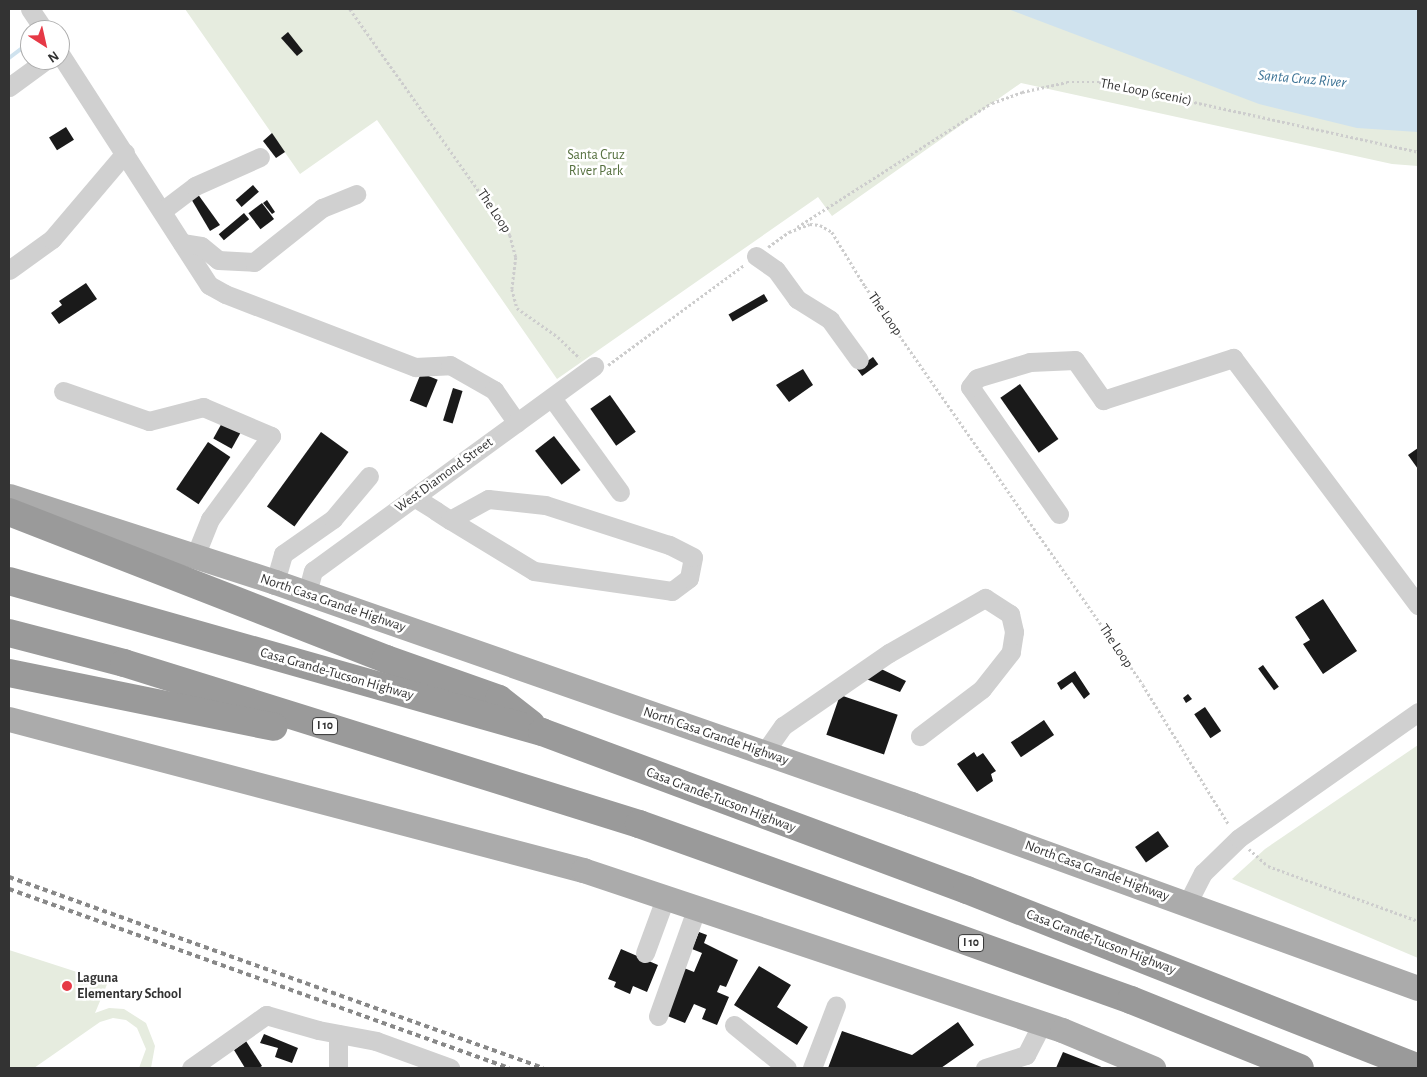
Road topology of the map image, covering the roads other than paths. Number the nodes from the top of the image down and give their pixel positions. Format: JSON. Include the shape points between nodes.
{"nodes":[{"id":1,"x":30,"y":9,"type":"edge"},
{"id":2,"x":37,"y":20,"type":"edge"},
{"id":3,"x":70,"y":69,"type":"edge"},
{"id":4,"x":32,"y":70,"type":"edge"},
{"id":5,"x":9,"y":87,"type":"edge"},
{"id":6,"x":125,"y":153,"type":"junction"},
{"id":7,"x":260,"y":157,"type":"dead end"},
{"id":8,"x":356,"y":194,"type":"dead end"},
{"id":9,"x":162,"y":211,"type":"junction"},
{"id":10,"x":182,"y":243,"type":"junction"},
{"id":11,"x":756,"y":256,"type":"road end"},
{"id":12,"x":9,"y":270,"type":"edge"},
{"id":13,"x":859,"y":360,"type":"dead end"},
{"id":14,"x":594,"y":366,"type":"road end"},
{"id":15,"x":63,"y":391,"type":"dead end"},
{"id":16,"x":552,"y":398,"type":"junction"},
{"id":17,"x":517,"y":423,"type":"junction"},
{"id":18,"x":370,"y":476,"type":"dead end"},
{"id":19,"x":620,"y":492,"type":"dead end"},
{"id":20,"x":9,"y":496,"type":"edge"},
{"id":21,"x":414,"y":497,"type":"junction"},
{"id":22,"x":9,"y":512,"type":"edge"},
{"id":23,"x":1059,"y":514,"type":"dead end"},
{"id":24,"x":333,"y":519,"type":"junction"},
{"id":25,"x":450,"y":520,"type":"junction"},
{"id":26,"x":351,"y":542,"type":"junction"},
{"id":27,"x":195,"y":556,"type":"junction"},
{"id":28,"x":9,"y":581,"type":"edge"},
{"id":29,"x":275,"y":582,"type":"junction"},
{"id":30,"x":306,"y":593,"type":"junction"},
{"id":31,"x":1418,"y":605,"type":"edge"},
{"id":32,"x":9,"y":633,"type":"edge"},
{"id":33,"x":9,"y":673,"type":"edge"},
{"id":34,"x":1418,"y":712,"type":"edge"},
{"id":35,"x":9,"y":719,"type":"edge"},
{"id":36,"x":542,"y":732,"type":"junction"},
{"id":37,"x":920,"y":736,"type":"dead end"},
{"id":38,"x":390,"y":746,"type":"junction"},
{"id":39,"x":764,"y":753,"type":"junction"},
{"id":40,"x":666,"y":896,"type":"junction"},
{"id":41,"x":1187,"y":904,"type":"junction"},
{"id":42,"x":697,"y":907,"type":"junction"},
{"id":43,"x":645,"y":953,"type":"dead end"},
{"id":44,"x":1418,"y":988,"type":"edge"},
{"id":45,"x":836,"y":1004,"type":"dead end"},
{"id":46,"x":658,"y":1016,"type":"dead end"},
{"id":47,"x":1042,"y":1024,"type":"junction"},
{"id":48,"x":734,"y":1025,"type":"dead end"},
{"id":49,"x":338,"y":1034,"type":"junction"},
{"id":50,"x":1005,"y":1066,"type":"edge"},
{"id":51,"x":1147,"y":1067,"type":"edge"},
{"id":52,"x":191,"y":1068,"type":"edge"},
{"id":53,"x":338,"y":1068,"type":"edge"},
{"id":54,"x":450,"y":1068,"type":"edge"},
{"id":55,"x":787,"y":1068,"type":"edge"},
{"id":56,"x":812,"y":1068,"type":"edge"},
{"id":57,"x":985,"y":1068,"type":"edge"},
{"id":58,"x":1300,"y":1068,"type":"edge"},
{"id":59,"x":1418,"y":1068,"type":"edge"}],
"edges":[{"from":1,"to":2,"type":"street"},
{"from":3,"to":6,"type":"street"},
{"from":4,"to":5,"type":"street"},
{"from":6,"to":9,"type":"street"},
{"from":6,"to":12,"type":"street","via":[[52,239]]},
{"from":7,"to":9,"type":"street","via":[[195,186]]},
{"from":8,"to":10,"type":"street","via":[[322,208],[254,262],[218,260],[201,246]]},
{"from":9,"to":10,"type":"street"},
{"from":10,"to":17,"type":"street","via":[[209,285],[225,294],[415,367],[450,365],[494,390]]},
{"from":11,"to":13,"type":"street","via":[[776,270],[797,299],[830,320]]},
{"from":14,"to":16,"type":"street","name":"West Diamond Street"},
{"from":15,"to":27,"type":"street","via":[[149,421],[203,407],[271,436],[210,519]]},
{"from":16,"to":17,"type":"street","name":"West Diamond Street"},
{"from":16,"to":19,"type":"street"},
{"from":17,"to":21,"type":"street","name":"West Diamond Street"},
{"from":18,"to":24,"type":"street"},
{"from":20,"to":27,"type":"main road","name":"North Casa Grande Highway"},
{"from":21,"to":25,"type":"street"},
{"from":21,"to":26,"type":"street","name":"West Diamond Street"},
{"from":22,"to":36,"type":"highway","via":[[386,659],[498,699]]},
{"from":23,"to":31,"type":"street","via":[[970,387],[977,378],[1030,362],[1075,360],[1103,400],[1233,358]]},
{"from":24,"to":26,"type":"street"},
{"from":24,"to":29,"type":"street","via":[[283,554]]},
{"from":25,"to":25,"type":"street","via":[[534,571],[672,591],[689,578],[693,556],[669,545],[545,505],[488,499]]},
{"from":26,"to":30,"type":"street","name":"West Diamond Street","via":[[313,571]]},
{"from":27,"to":29,"type":"main road","name":"North Casa Grande Highway"},
{"from":28,"to":36,"type":"highway","name":"Casa Grande-Tucson Highway"},
{"from":29,"to":30,"type":"main road","name":"North Casa Grande Highway"},
{"from":30,"to":39,"type":"main road","name":"North Casa Grande Highway"},
{"from":32,"to":38,"type":"highway","number":"I 10","via":[[124,663]]},
{"from":33,"to":38,"type":"highway","via":[[369,746]]},
{"from":34,"to":41,"type":"street","via":[[1246,834],[1203,873]]},
{"from":35,"to":40,"type":"main road","via":[[583,870]]},
{"from":36,"to":59,"type":"highway","name":"Casa Grande-Tucson Highway","via":[[966,890]]},
{"from":37,"to":39,"type":"street","via":[[982,689],[1011,652],[1014,632],[1010,614],[984,598],[889,653],[791,721]]},
{"from":38,"to":58,"type":"highway","number":"I 10","via":[[639,824],[1130,1000]]},
{"from":39,"to":41,"type":"main road","name":"North Casa Grande Highway"},
{"from":40,"to":42,"type":"main road"},
{"from":40,"to":43,"type":"street"},
{"from":41,"to":44,"type":"main road","name":"North Casa Grande Highway"},
{"from":42,"to":46,"type":"street"},
{"from":42,"to":47,"type":"main road"},
{"from":45,"to":56,"type":"street"},
{"from":47,"to":50,"type":"street","via":[[1026,1055]]},
{"from":47,"to":51,"type":"main road"},
{"from":48,"to":55,"type":"street"},
{"from":49,"to":52,"type":"street","via":[[266,1015]]},
{"from":49,"to":53,"type":"street"},
{"from":49,"to":54,"type":"street","via":[[376,1041]]},
{"from":50,"to":57,"type":"street"}]}
